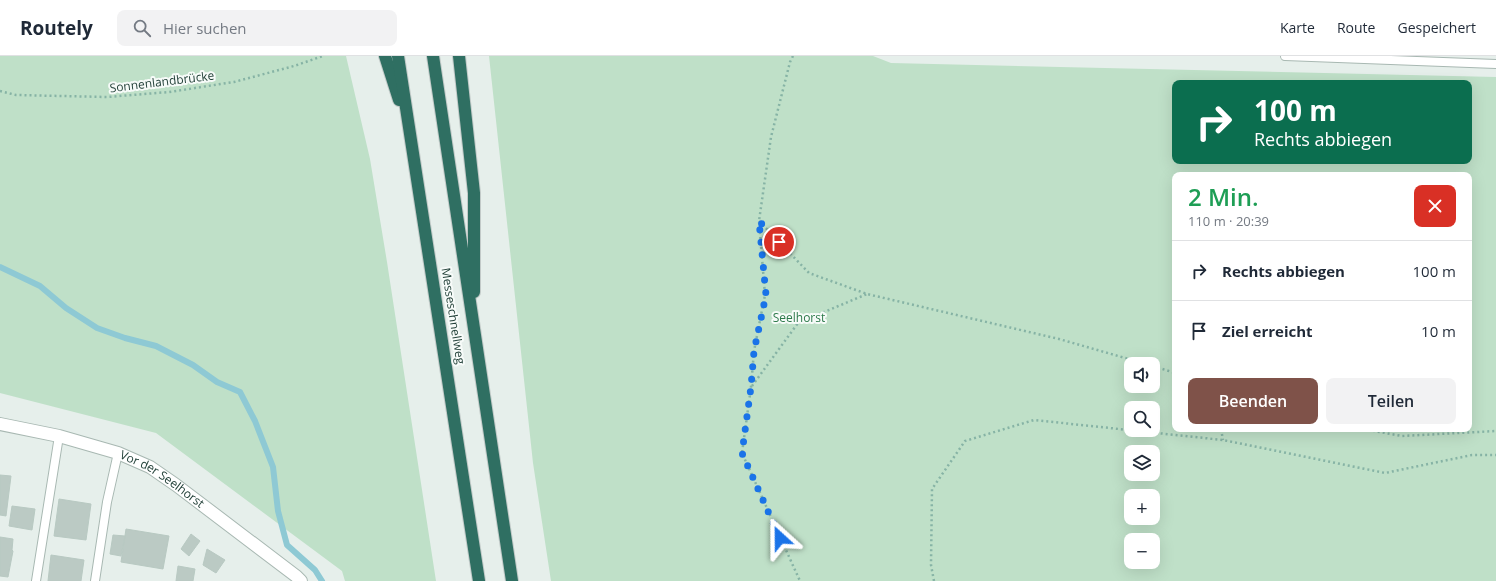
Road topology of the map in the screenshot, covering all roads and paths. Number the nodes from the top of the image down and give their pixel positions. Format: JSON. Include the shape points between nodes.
{"nodes":[{"id":1,"x":323,"y":56,"type":"edge"},
{"id":2,"x":385,"y":56,"type":"edge"},
{"id":3,"x":398,"y":56,"type":"edge"},
{"id":4,"x":432,"y":56,"type":"edge"},
{"id":5,"x":459,"y":56,"type":"edge"},
{"id":6,"x":793,"y":56,"type":"edge"},
{"id":7,"x":1285,"y":56,"type":"edge"},
{"id":8,"x":1496,"y":64,"type":"edge"},
{"id":9,"x":0,"y":91,"type":"edge"},
{"id":10,"x":411,"y":137,"type":"junction"},
{"id":11,"x":759,"y":221,"type":"junction"},
{"id":12,"x":867,"y":294,"type":"junction"},
{"id":13,"x":474,"y":333,"type":"junction"},
{"id":14,"x":1124,"y":358,"type":"edge"},
{"id":15,"x":1160,"y":368,"type":"edge"},
{"id":16,"x":1172,"y":372,"type":"edge"},
{"id":17,"x":751,"y":387,"type":"junction"},
{"id":18,"x":0,"y":424,"type":"edge"},
{"id":19,"x":1222,"y":432,"type":"edge"},
{"id":20,"x":1379,"y":432,"type":"edge"},
{"id":21,"x":1496,"y":432,"type":"edge"},
{"id":22,"x":59,"y":436,"type":"junction"},
{"id":23,"x":1223,"y":440,"type":"junction"},
{"id":24,"x":118,"y":453,"type":"junction"},
{"id":25,"x":1496,"y":455,"type":"edge"},
{"id":26,"x":36,"y":581,"type":"edge"},
{"id":27,"x":95,"y":581,"type":"edge"},
{"id":28,"x":301,"y":581,"type":"edge"},
{"id":29,"x":479,"y":581,"type":"edge"},
{"id":30,"x":512,"y":581,"type":"edge"},
{"id":31,"x":800,"y":581,"type":"edge"},
{"id":32,"x":934,"y":581,"type":"edge"}],
"edges":[{"from":1,"to":9,"type":"path","name":"Sonnenlandbrücke","via":[[234,82],[170,92],[107,97],[16,95]]},
{"from":2,"to":10,"type":"highway"},
{"from":3,"to":10,"type":"highway","name":"Messeschnellweg"},
{"from":4,"to":13,"type":"highway","name":"Messeschnellweg"},
{"from":5,"to":13,"type":"highway","via":[[474,193]]},
{"from":6,"to":11,"type":"path","via":[[771,137]]},
{"from":7,"to":8,"type":"lane"},
{"from":10,"to":29,"type":"highway","name":"Messeschnellweg"},
{"from":11,"to":12,"type":"path","via":[[809,273]]},
{"from":11,"to":17,"type":"path","via":[[766,295],[754,351]]},
{"from":12,"to":14,"type":"path","via":[[1059,339]]},
{"from":12,"to":17,"type":"path","via":[[798,323]]},
{"from":13,"to":30,"type":"highway","name":"Messeschnellweg"},
{"from":15,"to":16,"type":"path"},
{"from":17,"to":31,"type":"path","via":[[742,453]]},
{"from":18,"to":22,"type":"street","name":"Vor der Seelhorst"},
{"from":19,"to":23,"type":"path"},
{"from":20,"to":21,"type":"path","via":[[1402,436]]},
{"from":22,"to":24,"type":"street","name":"Vor der Seelhorst"},
{"from":22,"to":26,"type":"lane"},
{"from":23,"to":25,"type":"path","via":[[1385,473],[1472,455]]},
{"from":23,"to":32,"type":"path","via":[[1034,420],[965,441],[932,489],[931,565]]},
{"from":24,"to":27,"type":"lane","via":[[107,502]]},
{"from":24,"to":28,"type":"street","name":"Vor der Seelhorst","via":[[150,467],[176,484]]}]}
